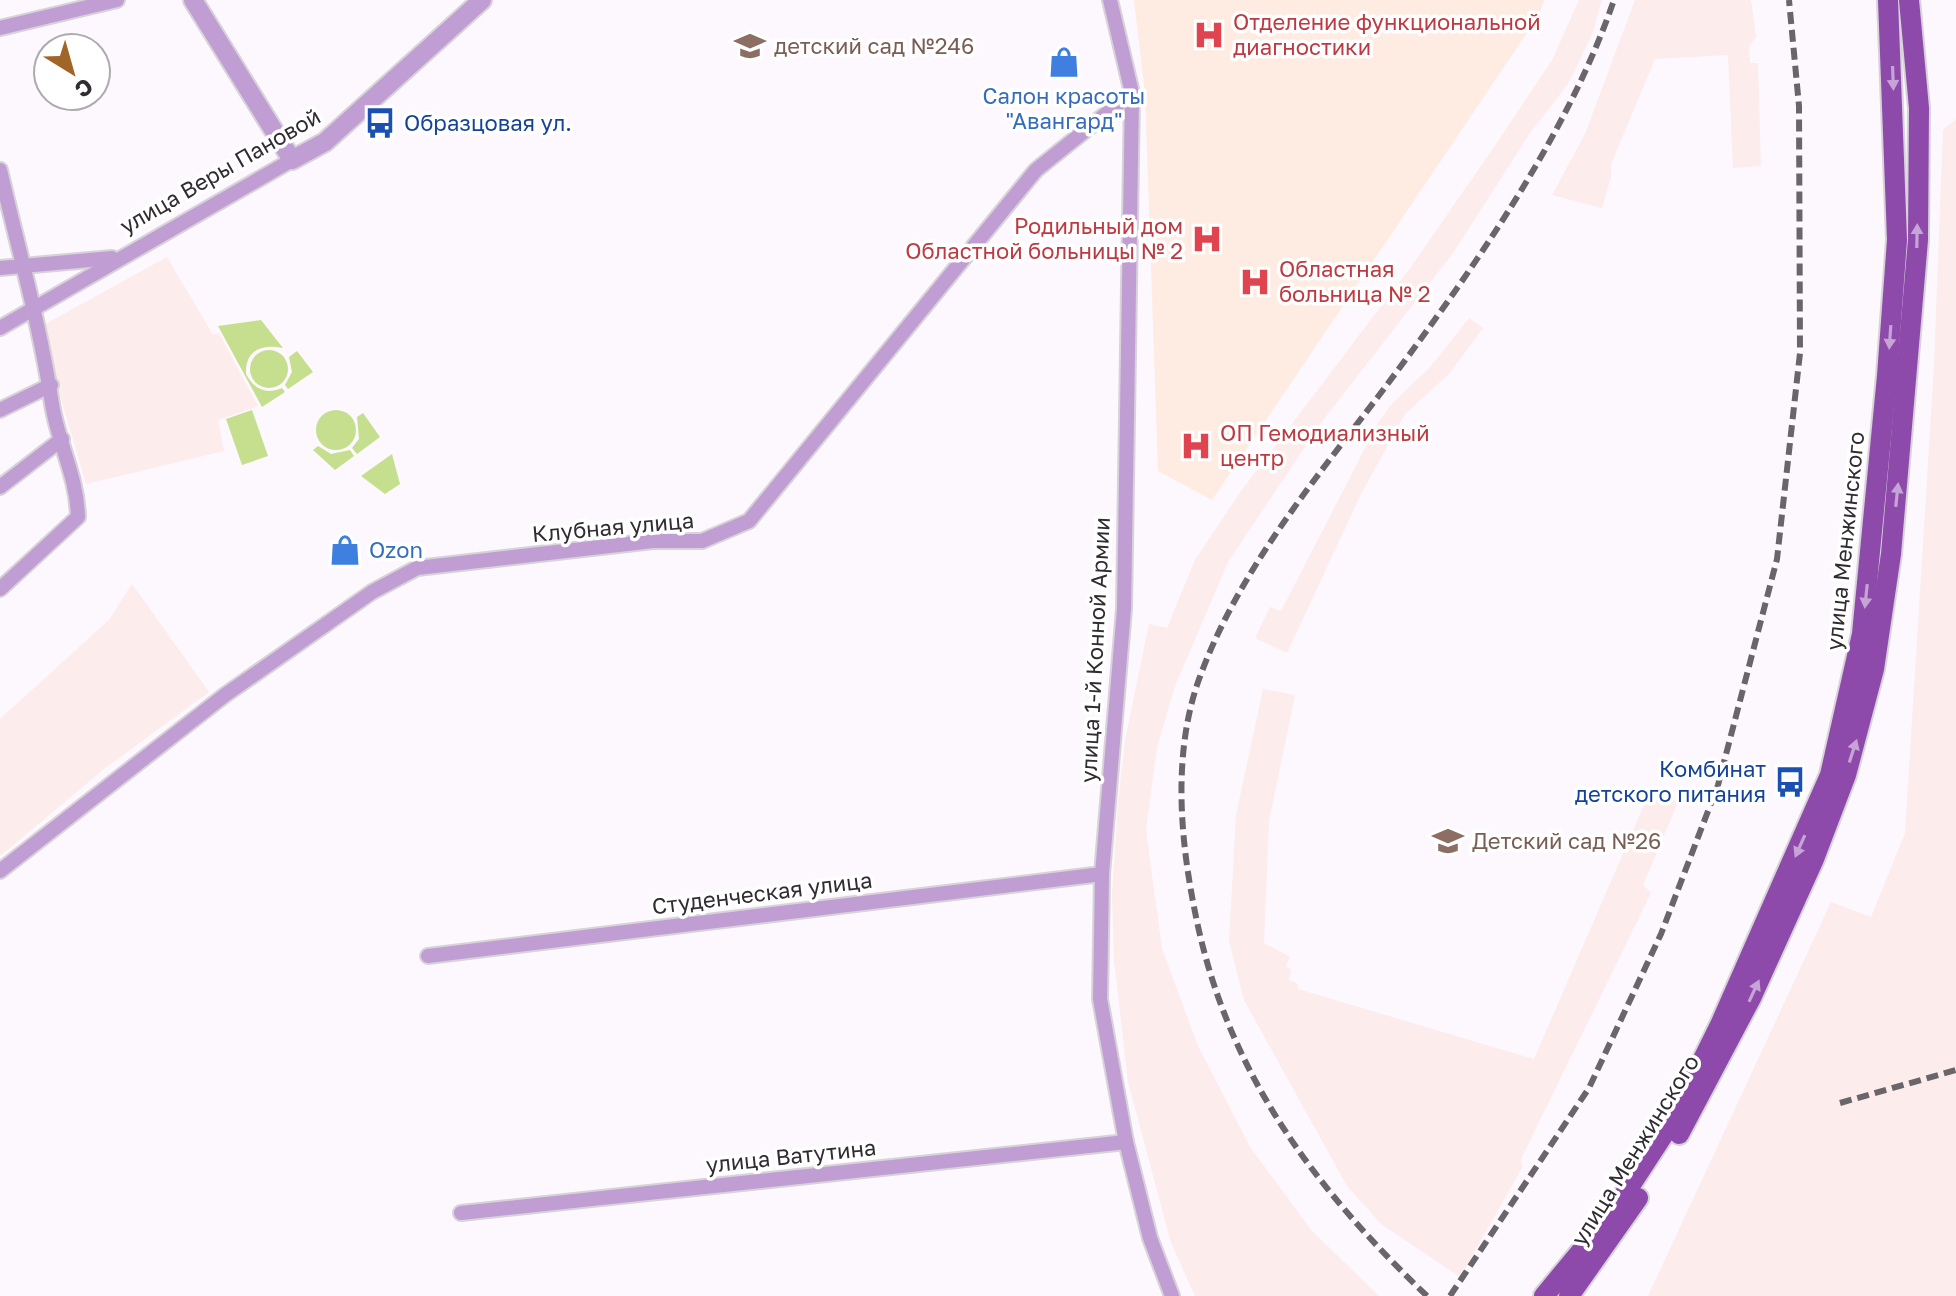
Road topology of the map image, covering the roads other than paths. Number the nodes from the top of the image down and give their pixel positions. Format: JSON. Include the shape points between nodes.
{"nodes":[{"id":1,"x":117,"y":0,"type":"edge"},
{"id":2,"x":193,"y":0,"type":"edge"},
{"id":3,"x":482,"y":0,"type":"edge"},
{"id":4,"x":1110,"y":0,"type":"edge"},
{"id":5,"x":1888,"y":0,"type":"edge"},
{"id":6,"x":1909,"y":0,"type":"edge"},
{"id":7,"x":0,"y":28,"type":"edge"},
{"id":8,"x":1132,"y":93,"type":"junction"},
{"id":9,"x":292,"y":160,"type":"junction"},
{"id":10,"x":0,"y":170,"type":"edge"},
{"id":11,"x":116,"y":258,"type":"junction"},
{"id":12,"x":23,"y":267,"type":"junction"},
{"id":13,"x":0,"y":268,"type":"edge"},
{"id":14,"x":32,"y":307,"type":"junction"},
{"id":15,"x":0,"y":328,"type":"edge"},
{"id":16,"x":51,"y":385,"type":"junction"},
{"id":17,"x":0,"y":410,"type":"edge"},
{"id":18,"x":62,"y":439,"type":"junction"},
{"id":19,"x":0,"y":487,"type":"edge"},
{"id":20,"x":0,"y":589,"type":"edge"},
{"id":21,"x":0,"y":871,"type":"edge"},
{"id":22,"x":1102,"y":874,"type":"junction"},
{"id":23,"x":428,"y":956,"type":"dead end"},
{"id":24,"x":1126,"y":1142,"type":"junction"},
{"id":25,"x":461,"y":1213,"type":"dead end"},
{"id":26,"x":1172,"y":1296,"type":"edge"},
{"id":27,"x":1544,"y":1296,"type":"edge"},
{"id":28,"x":1569,"y":1296,"type":"edge"}],
"edges":[{"from":1,"to":7,"type":"street"},
{"from":2,"to":9,"type":"street"},
{"from":3,"to":9,"type":"street","name":"улица Веры Пановой","via":[[325,142]]},
{"from":4,"to":8,"type":"street","name":"улица 1-й Конной Армии"},
{"from":5,"to":27,"type":"main road","name":"улица Менжинского","one_way":true,"via":[[1897,240],[1887,376],[1862,634],[1830,775],[1673,1120],[1611,1215]]},
{"from":28,"to":6,"type":"main road","name":"улица Менжинского","one_way":true,"via":[[1623,1224],[1699,1101],[1814,859],[1863,722],[1891,554],[1918,240],[1919,108]]},
{"from":8,"to":21,"type":"street","name":"Клубная улица","via":[[1036,170],[749,521],[702,541],[653,541],[417,568],[372,592],[225,695]]},
{"from":8,"to":22,"type":"street","name":"улица 1-й Конной Армии","via":[[1124,609]]},
{"from":9,"to":11,"type":"street","name":"улица Веры Пановой"},
{"from":10,"to":12,"type":"street"},
{"from":11,"to":12,"type":"street"},
{"from":11,"to":14,"type":"street","name":"улица Веры Пановой"},
{"from":12,"to":13,"type":"street"},
{"from":12,"to":14,"type":"street"},
{"from":14,"to":15,"type":"street","name":"улица Веры Пановой"},
{"from":14,"to":16,"type":"street"},
{"from":16,"to":17,"type":"street"},
{"from":16,"to":18,"type":"street"},
{"from":18,"to":19,"type":"street"},
{"from":18,"to":20,"type":"street","via":[[77,488],[78,517]]},
{"from":22,"to":23,"type":"street","name":"Студенческая улица"},
{"from":22,"to":24,"type":"street","name":"улица 1-й Конной Армии","via":[[1100,999]]},
{"from":24,"to":25,"type":"street","name":"улица Ватутина"},
{"from":24,"to":26,"type":"street","name":"улица 1-й Конной Армии","via":[[1150,1238]]}]}
